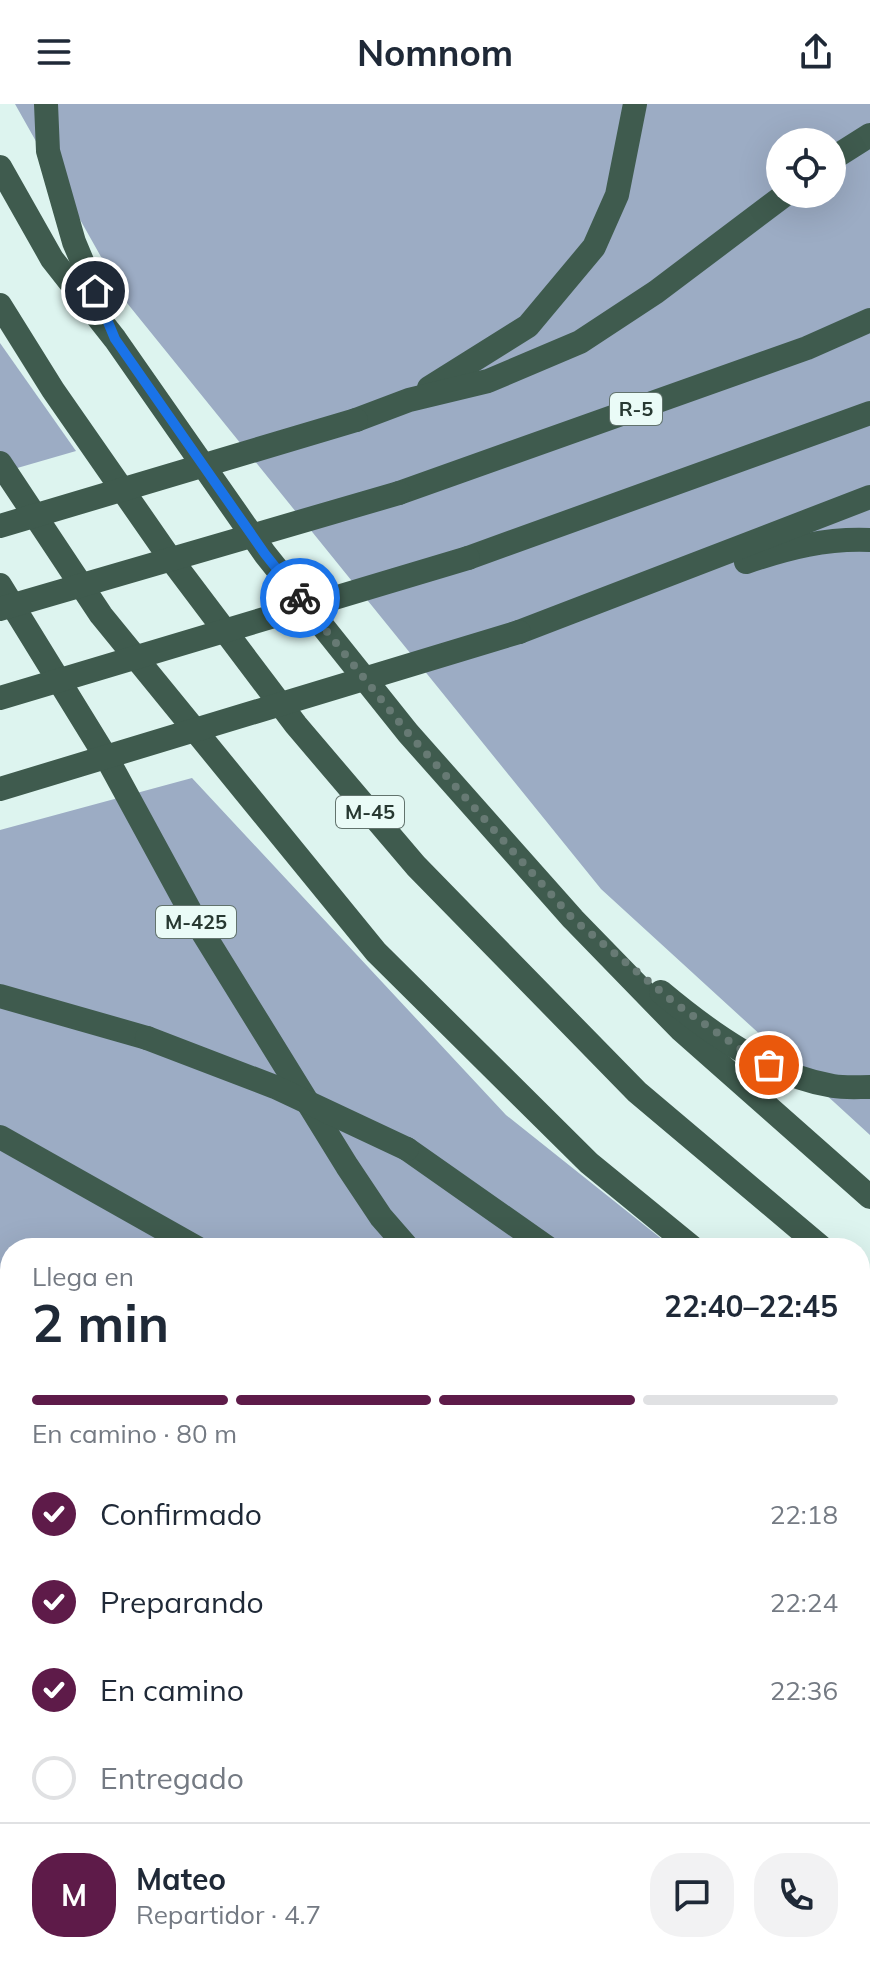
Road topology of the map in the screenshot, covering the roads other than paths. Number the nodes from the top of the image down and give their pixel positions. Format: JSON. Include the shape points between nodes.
{"nodes":[{"id":1,"x":46,"y":104,"type":"edge"},
{"id":2,"x":635,"y":104,"type":"edge"},
{"id":3,"x":870,"y":135,"type":"edge"},
{"id":4,"x":846,"y":150,"type":"edge"},
{"id":5,"x":0,"y":167,"type":"edge"},
{"id":6,"x":767,"y":208,"type":"edge"},
{"id":7,"x":0,"y":305,"type":"edge"},
{"id":8,"x":870,"y":320,"type":"edge"},
{"id":9,"x":115,"y":339,"type":"junction"},
{"id":10,"x":409,"y":400,"type":"junction"},
{"id":11,"x":870,"y":413,"type":"edge"},
{"id":12,"x":0,"y":463,"type":"edge"},
{"id":13,"x":870,"y":497,"type":"edge"},
{"id":14,"x":0,"y":526,"type":"edge"},
{"id":15,"x":870,"y":540,"type":"edge"},
{"id":16,"x":0,"y":585,"type":"edge"},
{"id":17,"x":0,"y":609,"type":"edge"},
{"id":18,"x":519,"y":632,"type":"junction"},
{"id":19,"x":0,"y":698,"type":"edge"},
{"id":20,"x":0,"y":789,"type":"edge"},
{"id":21,"x":573,"y":919,"type":"junction"},
{"id":22,"x":0,"y":996,"type":"edge"},
{"id":23,"x":870,"y":1087,"type":"edge"},
{"id":24,"x":0,"y":1137,"type":"edge"},
{"id":25,"x":870,"y":1197,"type":"edge"},
{"id":26,"x":179,"y":1238,"type":"edge"},
{"id":27,"x":399,"y":1238,"type":"edge"},
{"id":28,"x":534,"y":1238,"type":"edge"},
{"id":29,"x":681,"y":1238,"type":"edge"},
{"id":30,"x":810,"y":1238,"type":"edge"}],
"edges":[{"from":1,"to":9,"type":"highway","via":[[48,151],[74,242]]},
{"from":2,"to":10,"type":"highway","via":[[617,195],[594,247],[528,326]]},
{"from":3,"to":4,"type":"highway"},
{"from":5,"to":9,"type":"highway","via":[[52,259]]},
{"from":6,"to":10,"type":"highway","via":[[580,342],[488,381]]},
{"from":7,"to":30,"type":"highway","number":"M-45","via":[[167,554],[296,725],[416,866],[637,1092]]},
{"from":8,"to":17,"type":"highway","number":"R-5","bridge":true,"via":[[807,348],[399,493]]},
{"from":9,"to":21,"type":"highway","via":[[265,554],[408,733]]},
{"from":10,"to":14,"type":"highway","bridge":true},
{"from":11,"to":19,"type":"highway","bridge":true,"via":[[468,558]]},
{"from":12,"to":29,"type":"highway","via":[[101,615],[376,952],[589,1163]]},
{"from":13,"to":18,"type":"highway"},
{"from":15,"to":18,"type":"highway","via":[[792,547]]},
{"from":16,"to":27,"type":"highway","number":"M-425","via":[[109,762],[195,920],[347,1166]]},
{"from":18,"to":20,"type":"highway","bridge":true},
{"from":21,"to":23,"type":"highway","via":[[676,1004],[749,1055],[790,1075],[834,1086]]},
{"from":21,"to":25,"type":"highway","via":[[680,1029]]},
{"from":22,"to":28,"type":"highway","bridge":true,"via":[[147,1038],[275,1087],[407,1149]]},
{"from":24,"to":26,"type":"highway"}]}
